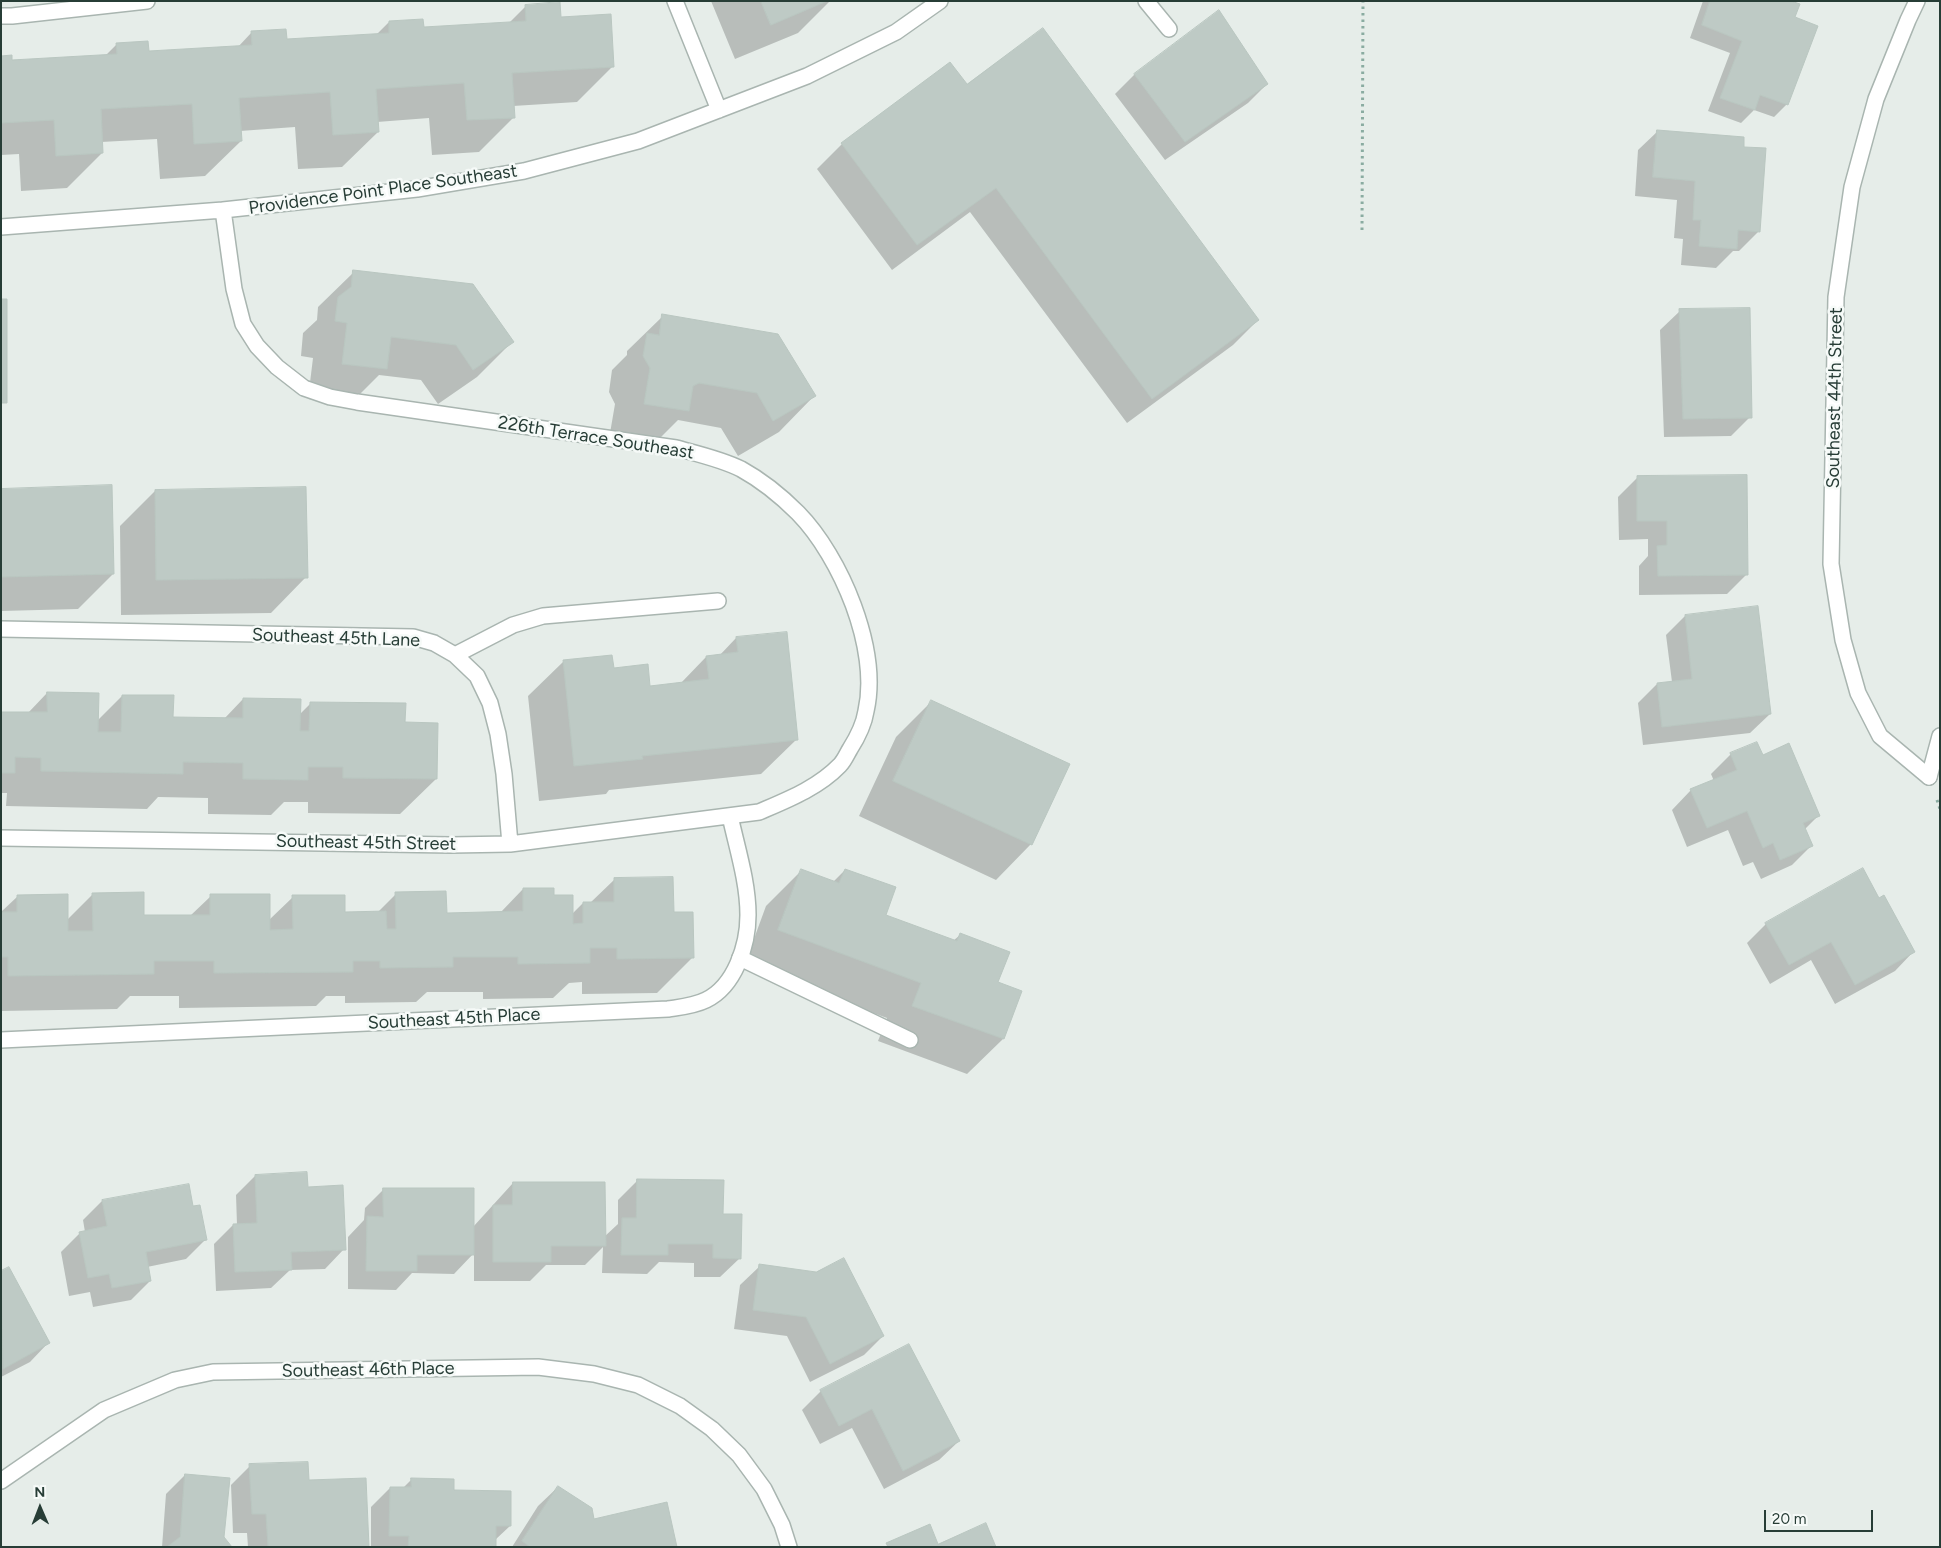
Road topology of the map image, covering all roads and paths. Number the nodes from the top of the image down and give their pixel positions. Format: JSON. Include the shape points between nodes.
{"nodes":[{"id":1,"x":147,"y":1,"type":"edge"},
{"id":2,"x":675,"y":1,"type":"edge"},
{"id":3,"x":940,"y":1,"type":"edge"},
{"id":4,"x":1146,"y":1,"type":"edge"},
{"id":5,"x":1363,"y":1,"type":"edge"},
{"id":6,"x":1917,"y":1,"type":"edge"},
{"id":7,"x":1,"y":16,"type":"edge"},
{"id":8,"x":1169,"y":29,"type":"dead end"},
{"id":9,"x":719,"y":110,"type":"junction"},
{"id":10,"x":223,"y":210,"type":"junction"},
{"id":11,"x":1,"y":227,"type":"edge"},
{"id":12,"x":1362,"y":230,"type":"dead end"},
{"id":13,"x":718,"y":601,"type":"dead end"},
{"id":14,"x":1,"y":629,"type":"edge"},
{"id":15,"x":455,"y":655,"type":"junction"},
{"id":16,"x":1940,"y":736,"type":"edge"},
{"id":17,"x":730,"y":816,"type":"junction"},
{"id":18,"x":1,"y":838,"type":"edge"},
{"id":19,"x":510,"y":844,"type":"junction"},
{"id":20,"x":740,"y":958,"type":"junction"},
{"id":21,"x":1,"y":1040,"type":"edge"},
{"id":22,"x":910,"y":1040,"type":"dead end"},
{"id":23,"x":1,"y":1481,"type":"edge"},
{"id":24,"x":789,"y":1547,"type":"edge"}],
"edges":[{"from":1,"to":7,"type":"street"},
{"from":2,"to":9,"type":"street"},
{"from":3,"to":9,"type":"street","name":"Providence Point Place Southeast","via":[[896,32],[808,76]]},
{"from":4,"to":8,"type":"street"},
{"from":5,"to":12,"type":"path"},
{"from":6,"to":16,"type":"street","name":"Southeast 44th Street","via":[[1876,99],[1852,187],[1836,297],[1831,564],[1843,640],[1858,693],[1880,736],[1929,777]]},
{"from":9,"to":10,"type":"street","name":"Providence Point Place Southeast","via":[[638,141],[524,171],[417,189]]},
{"from":10,"to":11,"type":"street","name":"Providence Point Place Southeast"},
{"from":10,"to":17,"type":"street","name":"226th Terrace Southeast","via":[[234,289],[243,324],[257,346],[277,367],[304,388],[357,402],[676,448],[742,470],[798,513],[826,552],[856,611],[865,647],[869,685],[866,711],[857,738],[841,764],[824,779],[794,797],[758,812]]},
{"from":13,"to":15,"type":"street","via":[[543,616],[513,625]]},
{"from":14,"to":15,"type":"street","name":"Southeast 45th Lane","via":[[413,637],[434,643]]},
{"from":15,"to":19,"type":"street","name":"Southeast 45th Lane","via":[[477,676],[490,703],[504,774]]},
{"from":17,"to":19,"type":"street","name":"Southeast 45th Street"},
{"from":17,"to":20,"type":"street","name":"Southeast 45th Place","via":[[748,914]]},
{"from":18,"to":19,"type":"street","name":"Southeast 45th Street"},
{"from":20,"to":21,"type":"street","name":"Southeast 45th Place","via":[[724,985],[707,1000],[668,1009]]},
{"from":20,"to":22,"type":"street"},
{"from":23,"to":24,"type":"street","name":"Southeast 46th Place","via":[[104,1410],[175,1380],[213,1372],[538,1367],[594,1374],[638,1385],[680,1406],[739,1454],[764,1489],[782,1524]]}]}
